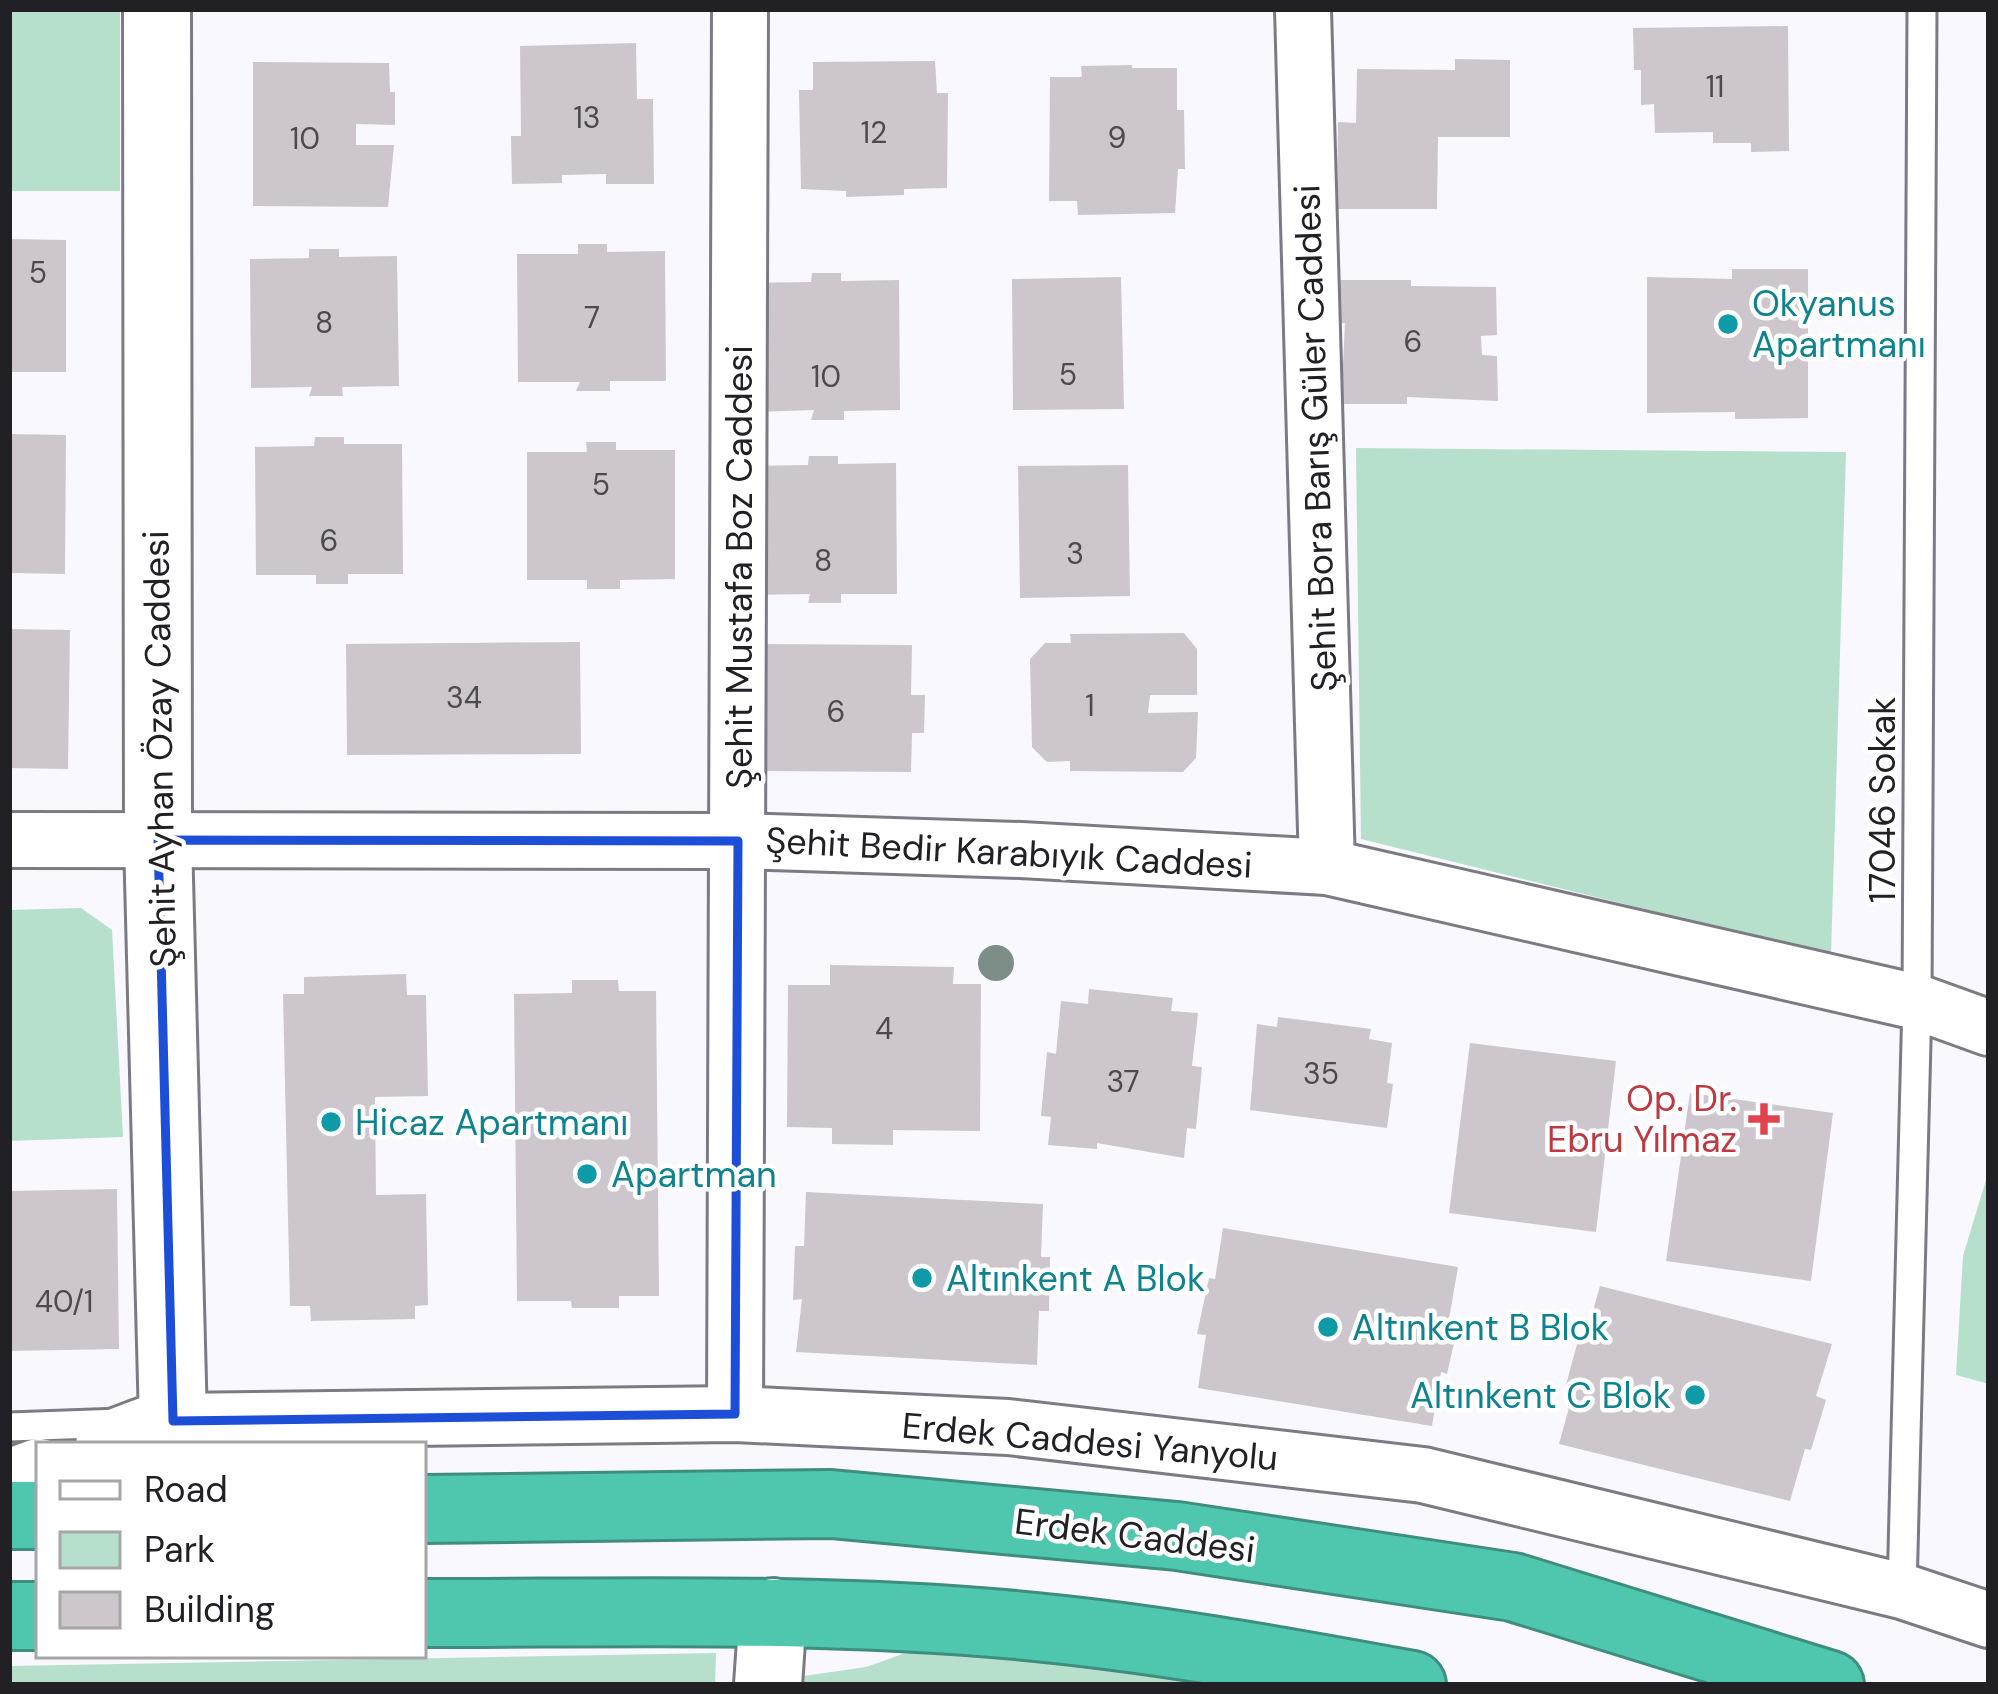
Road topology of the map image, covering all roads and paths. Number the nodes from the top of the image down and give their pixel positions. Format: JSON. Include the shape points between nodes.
{"nodes":[{"id":1,"x":157,"y":9,"type":"edge"},
{"id":2,"x":740,"y":9,"type":"edge"},
{"id":3,"x":1303,"y":9,"type":"edge"},
{"id":4,"x":1922,"y":9,"type":"edge"},
{"id":5,"x":9,"y":840,"type":"edge"},
{"id":6,"x":158,"y":840,"type":"junction"},
{"id":7,"x":739,"y":841,"type":"junction"},
{"id":8,"x":1327,"y":867,"type":"junction"},
{"id":9,"x":1916,"y":1002,"type":"junction"},
{"id":10,"x":1989,"y":1028,"type":"edge"},
{"id":11,"x":735,"y":1414,"type":"junction"},
{"id":12,"x":173,"y":1421,"type":"junction"},
{"id":13,"x":9,"y":1427,"type":"edge"},
{"id":14,"x":118,"y":1442,"type":"edge"},
{"id":15,"x":426,"y":1509,"type":"edge"},
{"id":16,"x":1902,"y":1591,"type":"junction"},
{"id":17,"x":773,"y":1612,"type":"junction"},
{"id":18,"x":426,"y":1613,"type":"edge"},
{"id":19,"x":1989,"y":1620,"type":"edge"},
{"id":20,"x":768,"y":1685,"type":"edge"},
{"id":21,"x":1412,"y":1685,"type":"edge"},
{"id":22,"x":1830,"y":1685,"type":"edge"}],
"edges":[{"from":1,"to":6,"type":"main road","name":"Şehit Ayhan Özay Caddesi"},
{"from":2,"to":7,"type":"street","name":"Şehit Mustafa Boz Caddesi"},
{"from":3,"to":8,"type":"street","name":"Şehit Bora Barış Güler Caddesi"},
{"from":4,"to":9,"type":"lane","name":"17046 Sokak"},
{"from":5,"to":6,"type":"street","name":"Şehit Bedir Karabıyık Caddesi"},
{"from":6,"to":7,"type":"street","name":"Şehit Bedir Karabıyık Caddesi"},
{"from":6,"to":12,"type":"main road","name":"Şehit Ayhan Özay Caddesi"},
{"from":7,"to":8,"type":"street","name":"Şehit Bedir Karabıyık Caddesi"},
{"from":7,"to":11,"type":"street","name":"Şehit Mustafa Boz Caddesi"},
{"from":8,"to":9,"type":"street","name":"Şehit Bedir Karabıyık Caddesi"},
{"from":9,"to":10,"type":"street","name":"Şehit Bedir Karabıyık Caddesi"},
{"from":9,"to":16,"type":"lane","name":"17046 Sokak"},
{"from":11,"to":12,"type":"street","name":"Erdek Caddesi Yanyolu"},
{"from":11,"to":16,"type":"street","name":"Erdek Caddesi Yanyolu","via":[[1008,1427],[1423,1474]]},
{"from":12,"to":13,"type":"lane"},
{"from":12,"to":14,"type":"main road"},
{"from":15,"to":22,"type":"highway","name":"Erdek Caddesi","via":[[831,1504],[1177,1536],[1513,1588]]},
{"from":16,"to":19,"type":"street","name":"Erdek Caddesi Yanyolu"},
{"from":17,"to":18,"type":"highway"},
{"from":17,"to":20,"type":"main road"},
{"from":17,"to":21,"type":"highway","via":[[1015,1625]]}]}
